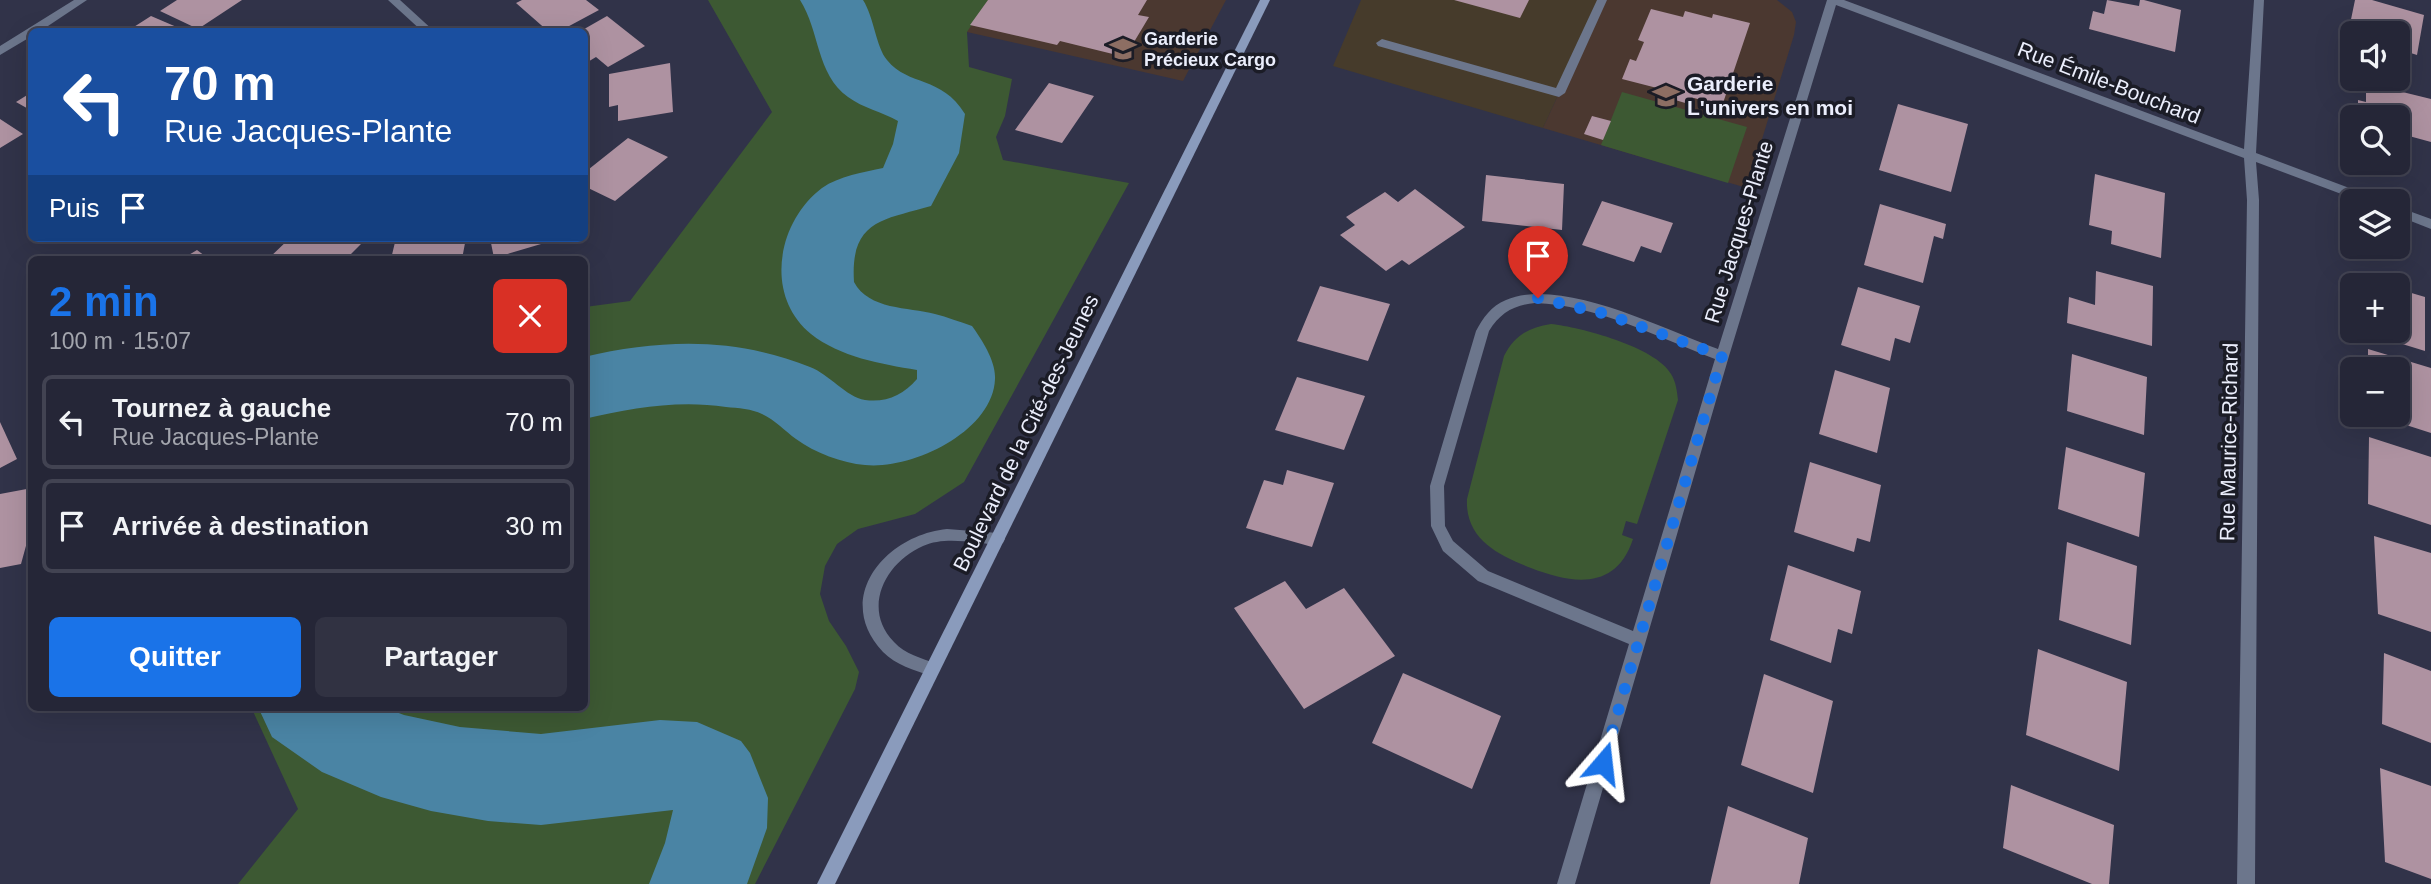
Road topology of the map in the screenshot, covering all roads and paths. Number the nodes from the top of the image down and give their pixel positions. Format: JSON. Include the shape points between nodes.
{"nodes":[{"id":1,"x":82,"y":0,"type":"edge"},
{"id":2,"x":393,"y":0,"type":"edge"},
{"id":3,"x":1265,"y":0,"type":"edge"},
{"id":4,"x":1602,"y":0,"type":"edge"},
{"id":5,"x":1833,"y":0,"type":"edge"},
{"id":6,"x":2259,"y":0,"type":"edge"},
{"id":7,"x":37,"y":28,"type":"edge"},
{"id":8,"x":425,"y":28,"type":"edge"},
{"id":9,"x":28,"y":34,"type":"edge"},
{"id":10,"x":1382,"y":43,"type":"dead end"},
{"id":11,"x":0,"y":51,"type":"edge"},
{"id":12,"x":2250,"y":156,"type":"junction"},
{"id":13,"x":2340,"y":189,"type":"edge"},
{"id":14,"x":2410,"y":216,"type":"edge"},
{"id":15,"x":2431,"y":224,"type":"edge"},
{"id":16,"x":1722,"y":356,"type":"junction"},
{"id":17,"x":998,"y":539,"type":"junction"},
{"id":18,"x":1639,"y":641,"type":"junction"},
{"id":19,"x":930,"y":669,"type":"junction"},
{"id":20,"x":826,"y":884,"type":"edge"},
{"id":21,"x":1566,"y":884,"type":"edge"},
{"id":22,"x":2246,"y":884,"type":"edge"}],
"edges":[{"from":1,"to":7,"type":"street"},
{"from":2,"to":8,"type":"street"},
{"from":3,"to":17,"type":"main road","name":"Boulevard de la Cité-des-Jeunes"},
{"from":4,"to":10,"type":"street","via":[[1559,93]]},
{"from":5,"to":12,"type":"street","name":"Rue Émile-Bouchard"},
{"from":5,"to":16,"type":"street","name":"Rue Jacques-Plante"},
{"from":6,"to":12,"type":"street","name":"Rue Maurice-Richard"},
{"from":9,"to":11,"type":"street"},
{"from":12,"to":13,"type":"street","name":"Rue Émile-Bouchard"},
{"from":12,"to":22,"type":"street","name":"Rue Maurice-Richard"},
{"from":14,"to":15,"type":"street"},
{"from":16,"to":18,"type":"street","name":"Rue Jacques-Plante"},
{"from":16,"to":18,"type":"street","name":"Rue Jacques-Plante","via":[[1559,301],[1538,298],[1502,307],[1491,315],[1483,331],[1441,474],[1435,507],[1438,526],[1448,546],[1464,562],[1513,590]]},
{"from":17,"to":19,"type":"main road","name":"Boulevard de la Cité-des-Jeunes"},
{"from":17,"to":19,"type":"street","via":[[951,535],[917,542],[890,562],[873,588],[869,604],[881,642],[907,661]]},
{"from":18,"to":21,"type":"street","name":"Rue Jacques-Plante"},
{"from":19,"to":20,"type":"main road","name":"Boulevard de la Cité-des-Jeunes"}]}
